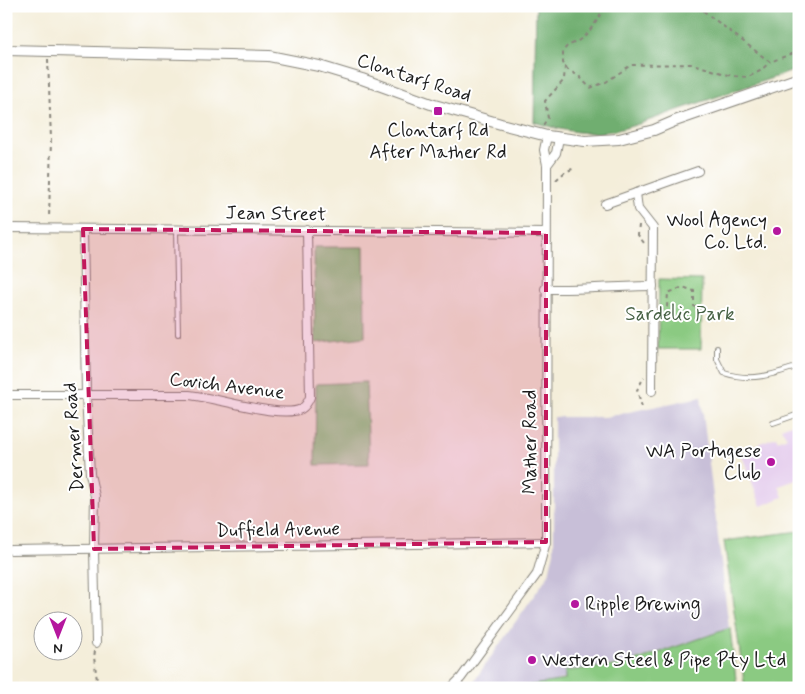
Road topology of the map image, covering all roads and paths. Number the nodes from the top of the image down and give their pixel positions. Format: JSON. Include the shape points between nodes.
{"nodes":[{"id":1,"x":603,"y":6,"type":"edge"},
{"id":2,"x":697,"y":6,"type":"edge"},
{"id":3,"x":6,"y":50,"type":"edge"},
{"id":4,"x":799,"y":50,"type":"edge"},
{"id":5,"x":48,"y":59,"type":"dead end"},
{"id":6,"x":770,"y":62,"type":"junction"},
{"id":7,"x":565,"y":66,"type":"junction"},
{"id":8,"x":799,"y":78,"type":"edge"},
{"id":9,"x":542,"y":125,"type":"dead end"},
{"id":10,"x":547,"y":136,"type":"junction"},
{"id":11,"x":559,"y":138,"type":"junction"},
{"id":12,"x":547,"y":166,"type":"junction"},
{"id":13,"x":698,"y":171,"type":"dead end"},
{"id":14,"x":636,"y":193,"type":"junction"},
{"id":15,"x":605,"y":204,"type":"dead end"},
{"id":16,"x":643,"y":216,"type":"junction"},
{"id":17,"x":49,"y":222,"type":"dead end"},
{"id":18,"x":6,"y":228,"type":"edge"},
{"id":19,"x":83,"y":228,"type":"junction"},
{"id":20,"x":176,"y":229,"type":"junction"},
{"id":21,"x":307,"y":230,"type":"junction"},
{"id":22,"x":546,"y":234,"type":"junction"},
{"id":23,"x":647,"y":247,"type":"dead end"},
{"id":24,"x":653,"y":286,"type":"junction"},
{"id":25,"x":545,"y":289,"type":"junction"},
{"id":26,"x":700,"y":310,"type":"dead end"},
{"id":27,"x":653,"y":311,"type":"junction"},
{"id":28,"x":178,"y":334,"type":"dead end"},
{"id":29,"x":717,"y":348,"type":"dead end"},
{"id":30,"x":799,"y":366,"type":"edge"},
{"id":31,"x":646,"y":373,"type":"dead end"},
{"id":32,"x":652,"y":391,"type":"dead end"},
{"id":33,"x":86,"y":394,"type":"junction"},
{"id":34,"x":6,"y":395,"type":"edge"},
{"id":35,"x":642,"y":407,"type":"dead end"},
{"id":36,"x":799,"y":414,"type":"edge"},
{"id":37,"x":773,"y":422,"type":"dead end"},
{"id":38,"x":546,"y":542,"type":"junction"},
{"id":39,"x":94,"y":548,"type":"junction"},
{"id":40,"x":11,"y":550,"type":"dead end"},
{"id":41,"x":96,"y":643,"type":"joint"},
{"id":42,"x":98,"y":688,"type":"edge"},
{"id":43,"x":451,"y":688,"type":"edge"}],
"edges":[{"from":1,"to":7,"type":"path","via":[[592,27],[564,51]]},
{"from":2,"to":6,"type":"path"},
{"from":3,"to":10,"type":"street","name":"Clontarf Road","via":[[269,56],[319,66],[431,104]]},
{"from":4,"to":6,"type":"path"},
{"from":5,"to":17,"type":"path","via":[[51,139]]},
{"from":6,"to":7,"type":"path","via":[[748,77],[732,76],[693,64],[631,64],[606,82],[590,88]]},
{"from":7,"to":9,"type":"path","via":[[564,80],[545,101],[548,118]]},
{"from":8,"to":11,"type":"street","name":"Clontarf Road","via":[[639,134],[601,141]]},
{"from":10,"to":11,"type":"street","name":"Clontarf Road"},
{"from":10,"to":12,"type":"street","name":"Mather Road","via":[[544,150]]},
{"from":11,"to":12,"type":"street","name":"Mather Road","via":[[556,153]]},
{"from":12,"to":22,"type":"street","name":"Mather Road"},
{"from":13,"to":14,"type":"street"},
{"from":14,"to":15,"type":"street"},
{"from":14,"to":16,"type":"street","via":[[638,209]]},
{"from":16,"to":23,"type":"path","via":[[638,235]]},
{"from":16,"to":24,"type":"street","via":[[653,228]]},
{"from":18,"to":19,"type":"street","name":"Jean Street"},
{"from":19,"to":20,"type":"street","name":"Jean Street"},
{"from":19,"to":33,"type":"street","name":"Dermer Road"},
{"from":20,"to":21,"type":"street","name":"Jean Street"},
{"from":20,"to":28,"type":"lane"},
{"from":21,"to":22,"type":"street","name":"Jean Street"},
{"from":21,"to":33,"type":"street","name":"Covich Avenue","via":[[310,397],[306,405],[299,410],[287,411],[208,397]]},
{"from":22,"to":25,"type":"street","name":"Mather Road"},
{"from":24,"to":25,"type":"street"},
{"from":24,"to":27,"type":"street"},
{"from":25,"to":38,"type":"street","name":"Mather Road"},
{"from":26,"to":27,"type":"path","via":[[694,306],[694,291],[682,287],[668,293],[665,309]]},
{"from":27,"to":32,"type":"street"},
{"from":29,"to":30,"type":"lane","via":[[717,358],[724,372],[742,379]]},
{"from":31,"to":35,"type":"path","via":[[637,390]]},
{"from":33,"to":34,"type":"street","name":"Covich Avenue"},
{"from":33,"to":39,"type":"street","name":"Dermer Road","via":[[90,474],[95,496]]},
{"from":36,"to":37,"type":"lane"},
{"from":38,"to":39,"type":"street","name":"Duffield Avenue"},
{"from":38,"to":43,"type":"street","name":"Mather Road","via":[[537,574]]},
{"from":39,"to":40,"type":"street","name":"Duffield Avenue"},
{"from":39,"to":41,"type":"street","name":"Dermer Road"},
{"from":41,"to":42,"type":"path","via":[[94,657]]}]}
